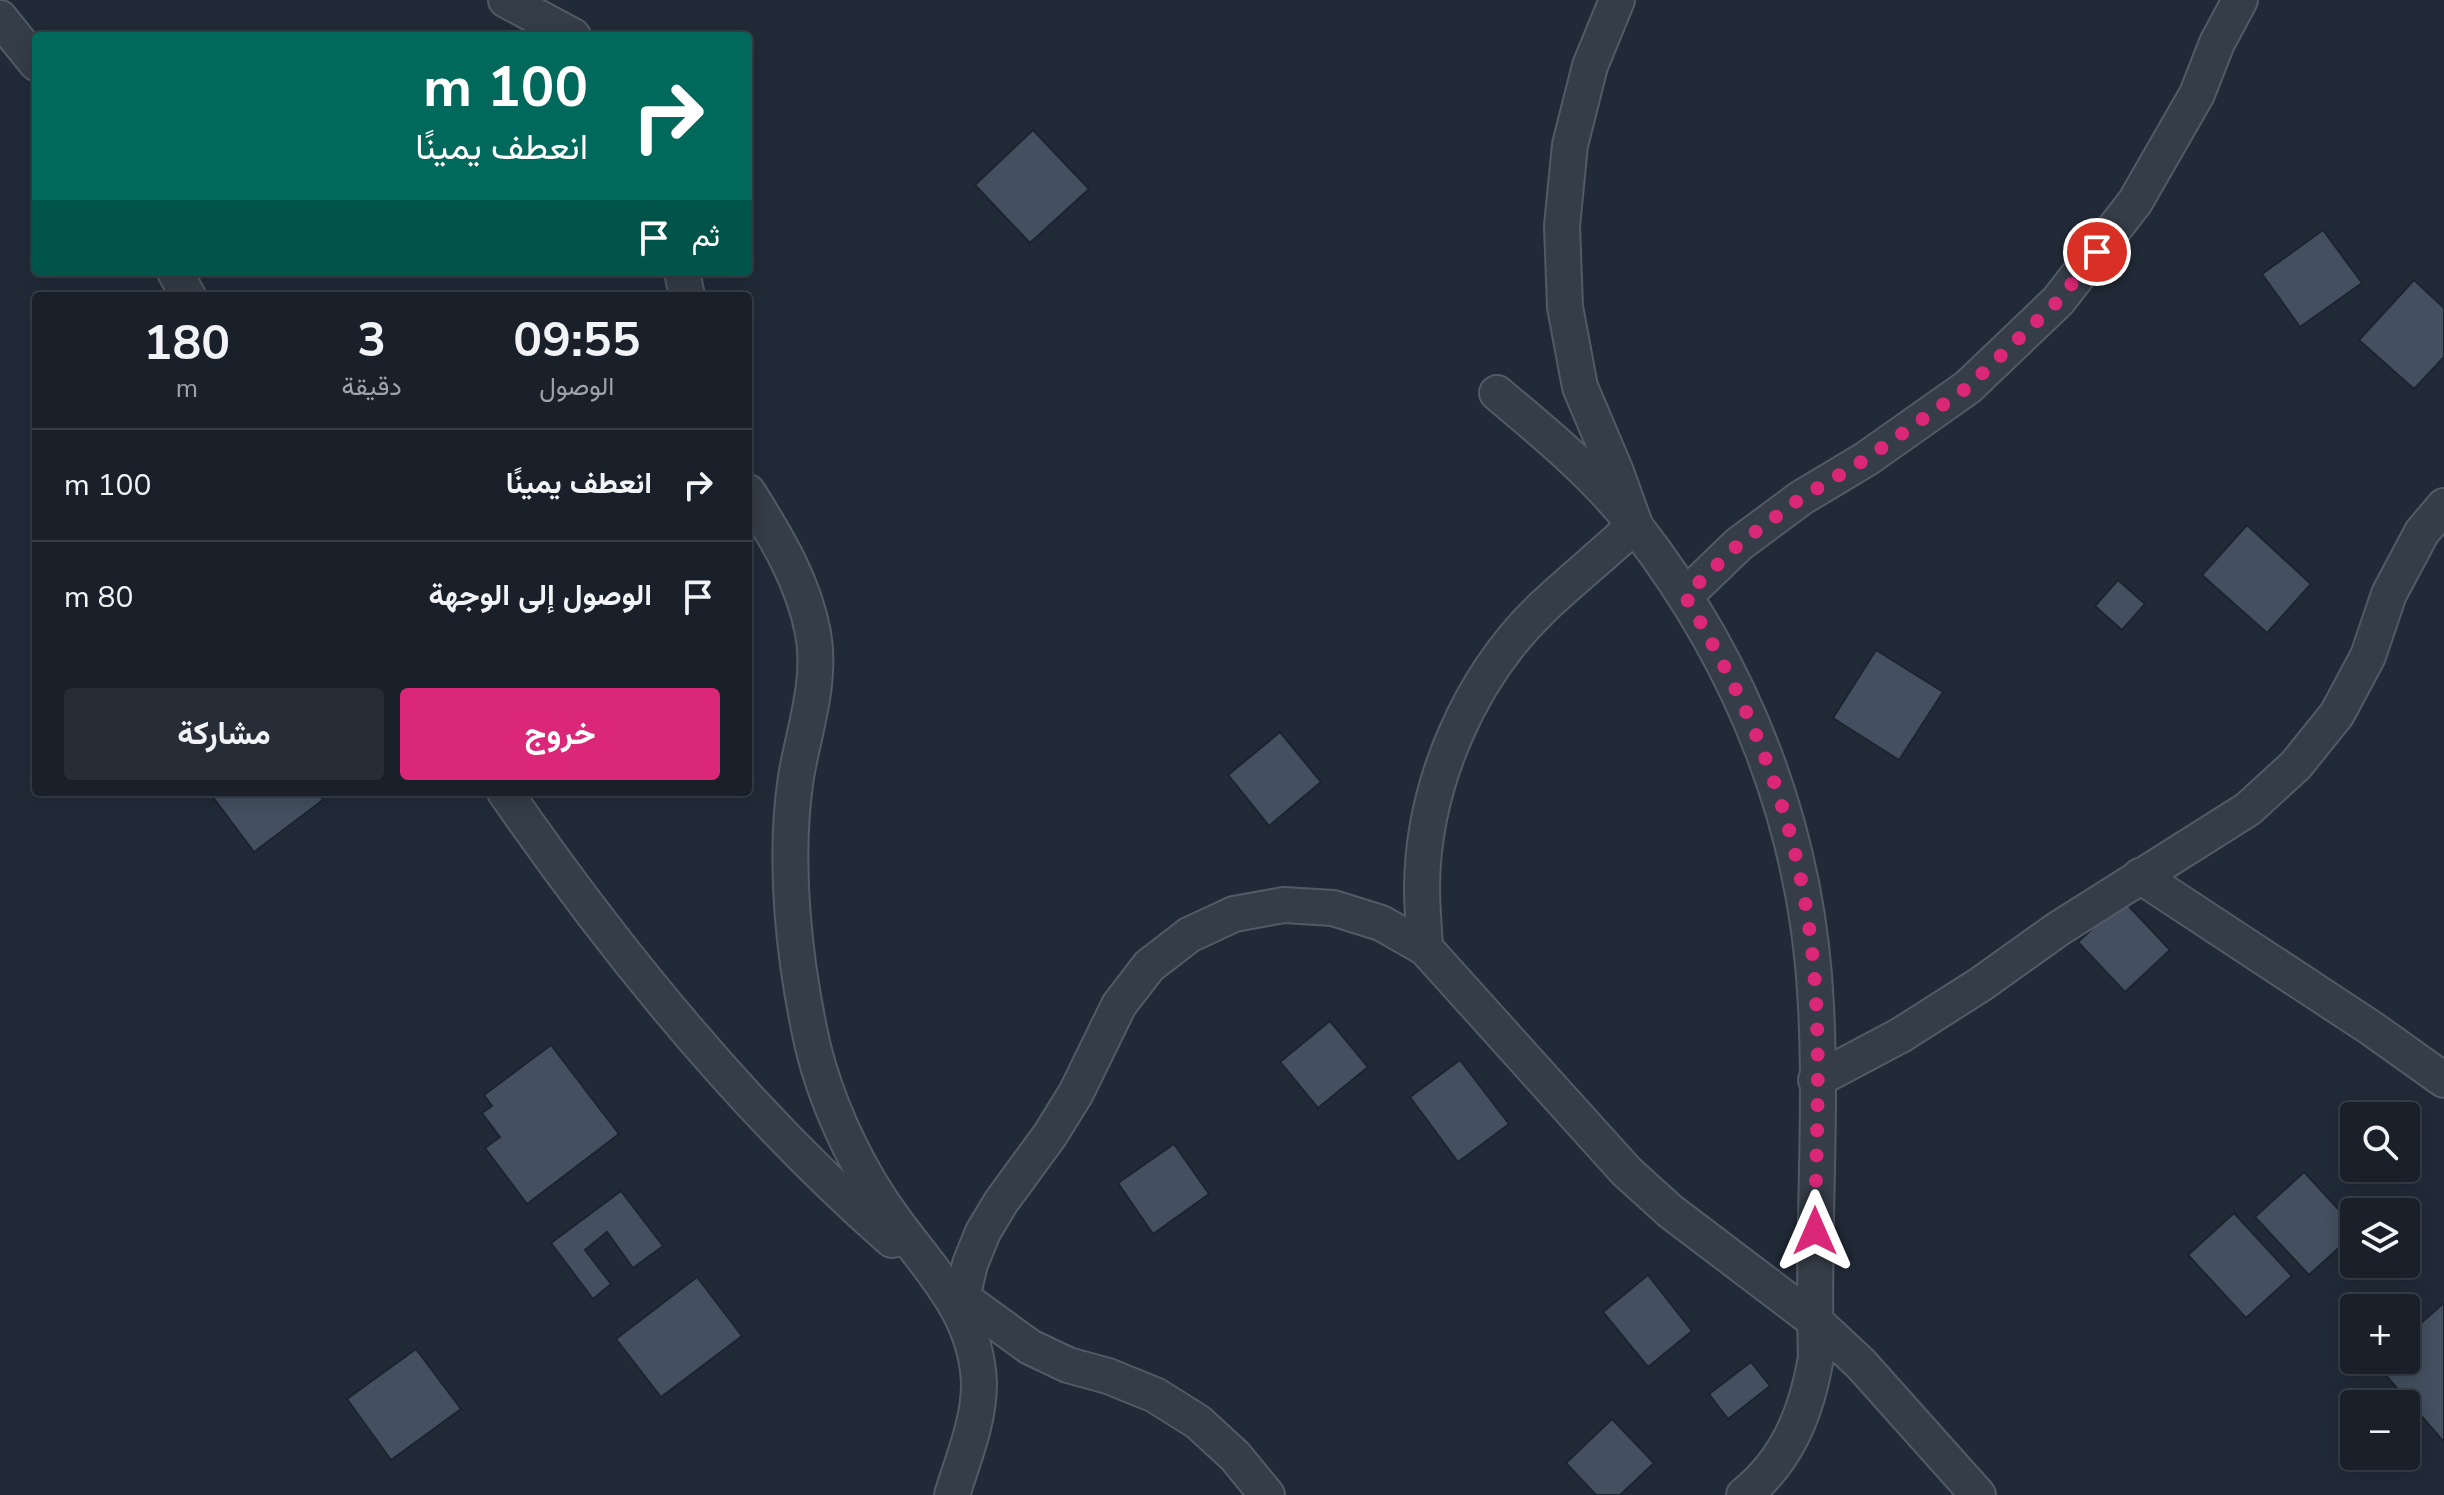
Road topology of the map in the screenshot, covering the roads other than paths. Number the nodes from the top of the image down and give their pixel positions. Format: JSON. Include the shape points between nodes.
{"nodes":[{"id":1,"x":506,"y":0,"type":"edge"},
{"id":2,"x":1617,"y":0,"type":"edge"},
{"id":3,"x":2240,"y":0,"type":"edge"},
{"id":4,"x":0,"y":18,"type":"edge"},
{"id":5,"x":566,"y":32,"type":"edge"},
{"id":6,"x":32,"y":58,"type":"edge"},
{"id":7,"x":1497,"y":393,"type":"dead end"},
{"id":8,"x":752,"y":498,"type":"edge"},
{"id":9,"x":2444,"y":506,"type":"edge"},
{"id":10,"x":1635,"y":525,"type":"junction"},
{"id":11,"x":1685,"y":596,"type":"junction"},
{"id":12,"x":508,"y":796,"type":"edge"},
{"id":13,"x":2140,"y":876,"type":"junction"},
{"id":14,"x":1425,"y":948,"type":"junction"},
{"id":15,"x":1816,"y":1080,"type":"junction"},
{"id":16,"x":2444,"y":1080,"type":"edge"},
{"id":17,"x":953,"y":1291,"type":"junction"},
{"id":18,"x":1815,"y":1321,"type":"junction"},
{"id":19,"x":952,"y":1495,"type":"edge"},
{"id":20,"x":1267,"y":1495,"type":"edge"},
{"id":21,"x":1744,"y":1495,"type":"edge"},
{"id":22,"x":1978,"y":1495,"type":"edge"}],
"edges":[{"from":1,"to":5,"type":"street"},
{"from":2,"to":10,"type":"street","via":[[1590,66],[1573,132],[1562,226],[1565,307],[1580,387]]},
{"from":3,"to":11,"type":"street","via":[[2197,94],[2135,202],[2058,301],[1968,387],[1801,498],[1739,544]]},
{"from":4,"to":6,"type":"street"},
{"from":7,"to":10,"type":"street","via":[[1549,437]]},
{"from":8,"to":17,"type":"street","via":[[785,550],[813,635],[814,678],[791,835],[796,947],[815,1052],[853,1152],[880,1199]]},
{"from":9,"to":13,"type":"street","via":[[2422,532],[2389,594],[2368,656],[2337,714],[2296,765],[2248,809]]},
{"from":10,"to":11,"type":"street"},
{"from":10,"to":14,"type":"street","via":[[1542,608],[1501,655],[1468,708],[1443,765],[1428,825],[1422,886]]},
{"from":11,"to":15,"type":"street","via":[[1754,724],[1783,807],[1810,934]]},
{"from":12,"to":17,"type":"street","via":[[618,944],[781,1137]]},
{"from":13,"to":15,"type":"street","via":[[1928,1018]]},
{"from":13,"to":16,"type":"street"},
{"from":14,"to":17,"type":"street","via":[[1381,923],[1333,908],[1284,905],[1234,914],[1189,935],[1149,966],[1119,1005],[1076,1093],[1001,1202]]},
{"from":14,"to":18,"type":"street","via":[[1626,1171]]},
{"from":15,"to":18,"type":"street"},
{"from":17,"to":19,"type":"street","via":[[975,1349],[979,1384],[975,1420]]},
{"from":17,"to":20,"type":"street","via":[[1030,1347],[1155,1395],[1198,1422]]},
{"from":18,"to":21,"type":"street","via":[[1816,1357],[1798,1427],[1779,1458]]},
{"from":18,"to":22,"type":"street","via":[[1861,1364]]}]}
